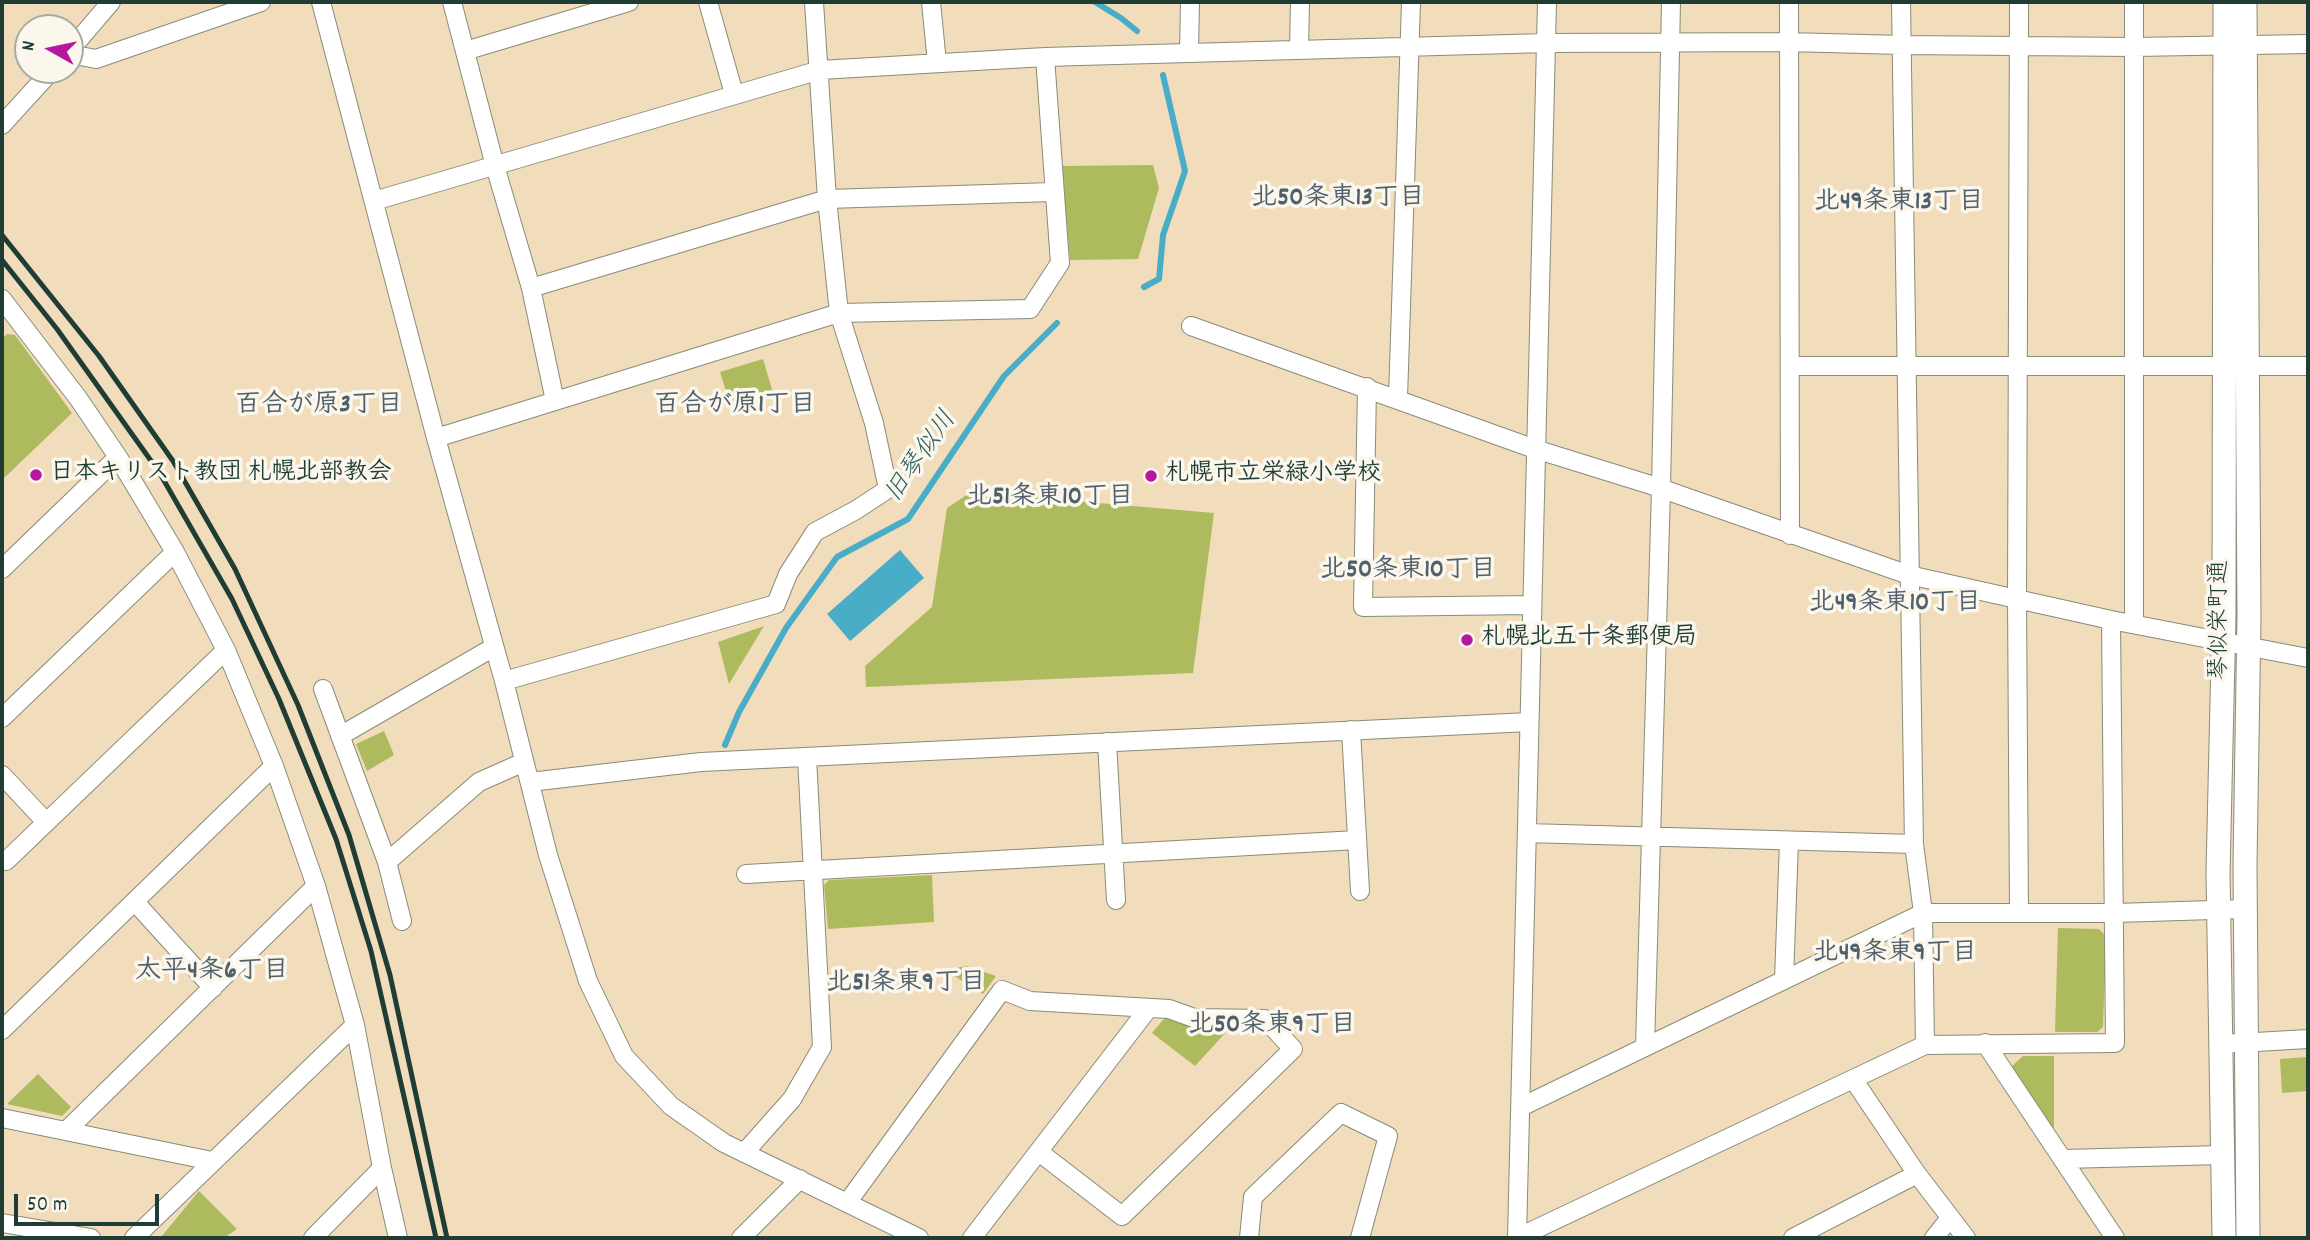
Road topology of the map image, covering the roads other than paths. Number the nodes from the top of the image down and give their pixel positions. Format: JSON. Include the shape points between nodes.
{"nodes":[{"id":1,"x":111,"y":2,"type":"edge"},
{"id":2,"x":261,"y":2,"type":"edge"},
{"id":3,"x":321,"y":2,"type":"edge"},
{"id":4,"x":452,"y":2,"type":"edge"},
{"id":5,"x":629,"y":2,"type":"edge"},
{"id":6,"x":708,"y":2,"type":"edge"},
{"id":7,"x":814,"y":2,"type":"edge"},
{"id":8,"x":931,"y":2,"type":"edge"},
{"id":9,"x":1190,"y":2,"type":"edge"},
{"id":10,"x":1300,"y":2,"type":"edge"},
{"id":11,"x":1411,"y":2,"type":"edge"},
{"id":12,"x":1547,"y":2,"type":"edge"},
{"id":13,"x":1671,"y":2,"type":"edge"},
{"id":14,"x":1789,"y":2,"type":"edge"},
{"id":15,"x":1901,"y":2,"type":"edge"},
{"id":16,"x":2019,"y":2,"type":"edge"},
{"id":17,"x":2134,"y":2,"type":"edge"},
{"id":18,"x":2225,"y":2,"type":"edge"},
{"id":19,"x":2245,"y":2,"type":"edge"},
{"id":20,"x":84,"y":35,"type":"edge"},
{"id":21,"x":1788,"y":42,"type":"junction"},
{"id":22,"x":1546,"y":43,"type":"junction"},
{"id":23,"x":1670,"y":43,"type":"junction"},
{"id":24,"x":2308,"y":44,"type":"edge"},
{"id":25,"x":1410,"y":46,"type":"junction"},
{"id":26,"x":1902,"y":46,"type":"junction"},
{"id":27,"x":2019,"y":46,"type":"junction"},
{"id":28,"x":2235,"y":46,"type":"junction"},
{"id":29,"x":2134,"y":47,"type":"junction"},
{"id":30,"x":1299,"y":48,"type":"junction"},
{"id":31,"x":465,"y":51,"type":"junction"},
{"id":32,"x":1189,"y":52,"type":"junction"},
{"id":33,"x":84,"y":56,"type":"edge"},
{"id":34,"x":1045,"y":57,"type":"junction"},
{"id":35,"x":937,"y":63,"type":"junction"},
{"id":36,"x":820,"y":70,"type":"junction"},
{"id":37,"x":39,"y":84,"type":"edge"},
{"id":38,"x":734,"y":94,"type":"junction"},
{"id":39,"x":2,"y":125,"type":"edge"},
{"id":40,"x":495,"y":166,"type":"junction"},
{"id":41,"x":1053,"y":192,"type":"junction"},
{"id":42,"x":827,"y":199,"type":"junction"},
{"id":43,"x":374,"y":201,"type":"junction"},
{"id":44,"x":531,"y":288,"type":"junction"},
{"id":45,"x":6,"y":312,"type":"edge"},
{"id":46,"x":839,"y":313,"type":"junction"},
{"id":47,"x":1191,"y":326,"type":"dead end"},
{"id":48,"x":1791,"y":366,"type":"junction"},
{"id":49,"x":1906,"y":366,"type":"junction"},
{"id":50,"x":2018,"y":366,"type":"junction"},
{"id":51,"x":2133,"y":366,"type":"junction"},
{"id":52,"x":2222,"y":366,"type":"junction"},
{"id":53,"x":2246,"y":366,"type":"junction"},
{"id":54,"x":2308,"y":366,"type":"edge"},
{"id":55,"x":1367,"y":387,"type":"junction"},
{"id":56,"x":1398,"y":398,"type":"junction"},
{"id":57,"x":555,"y":401,"type":"junction"},
{"id":58,"x":436,"y":438,"type":"junction"},
{"id":59,"x":1535,"y":449,"type":"junction"},
{"id":60,"x":118,"y":457,"type":"junction"},
{"id":61,"x":1661,"y":489,"type":"junction"},
{"id":62,"x":1790,"y":535,"type":"junction"},
{"id":63,"x":175,"y":552,"type":"junction"},
{"id":64,"x":2,"y":569,"type":"edge"},
{"id":65,"x":1909,"y":575,"type":"junction"},
{"id":66,"x":2017,"y":598,"type":"junction"},
{"id":67,"x":1531,"y":605,"type":"junction"},
{"id":68,"x":2111,"y":620,"type":"junction"},
{"id":69,"x":2134,"y":623,"type":"junction"},
{"id":70,"x":2224,"y":640,"type":"junction"},
{"id":71,"x":2248,"y":645,"type":"junction"},
{"id":72,"x":494,"y":647,"type":"junction"},
{"id":73,"x":226,"y":650,"type":"junction"},
{"id":74,"x":2308,"y":658,"type":"edge"},
{"id":75,"x":503,"y":681,"type":"junction"},
{"id":76,"x":323,"y":689,"type":"dead end"},
{"id":77,"x":2,"y":718,"type":"edge"},
{"id":78,"x":1529,"y":722,"type":"junction"},
{"id":79,"x":1351,"y":730,"type":"junction"},
{"id":80,"x":340,"y":736,"type":"junction"},
{"id":81,"x":1107,"y":742,"type":"junction"},
{"id":82,"x":807,"y":757,"type":"junction"},
{"id":83,"x":524,"y":762,"type":"junction"},
{"id":84,"x":274,"y":766,"type":"junction"},
{"id":85,"x":2,"y":775,"type":"edge"},
{"id":86,"x":530,"y":782,"type":"junction"},
{"id":87,"x":46,"y":822,"type":"junction"},
{"id":88,"x":1527,"y":833,"type":"junction"},
{"id":89,"x":1651,"y":838,"type":"junction"},
{"id":90,"x":1357,"y":840,"type":"junction"},
{"id":91,"x":1789,"y":841,"type":"junction"},
{"id":92,"x":1914,"y":844,"type":"junction"},
{"id":93,"x":1114,"y":853,"type":"junction"},
{"id":94,"x":2,"y":861,"type":"edge"},
{"id":95,"x":387,"y":862,"type":"junction"},
{"id":96,"x":813,"y":870,"type":"junction"},
{"id":97,"x":746,"y":874,"type":"dead end"},
{"id":98,"x":316,"y":886,"type":"junction"},
{"id":99,"x":1360,"y":891,"type":"dead end"},
{"id":100,"x":1116,"y":900,"type":"dead end"},
{"id":101,"x":135,"y":902,"type":"junction"},
{"id":102,"x":2245,"y":909,"type":"junction"},
{"id":103,"x":2219,"y":910,"type":"junction"},
{"id":104,"x":1923,"y":913,"type":"junction"},
{"id":105,"x":2019,"y":913,"type":"junction"},
{"id":106,"x":2116,"y":914,"type":"junction"},
{"id":107,"x":402,"y":921,"type":"dead end"},
{"id":108,"x":1784,"y":980,"type":"junction"},
{"id":109,"x":213,"y":988,"type":"junction"},
{"id":110,"x":1148,"y":1009,"type":"junction"},
{"id":111,"x":355,"y":1025,"type":"junction"},
{"id":112,"x":2,"y":1030,"type":"edge"},
{"id":113,"x":2308,"y":1039,"type":"edge"},
{"id":114,"x":2246,"y":1041,"type":"junction"},
{"id":115,"x":1984,"y":1044,"type":"junction"},
{"id":116,"x":2221,"y":1044,"type":"junction"},
{"id":117,"x":1925,"y":1045,"type":"junction"},
{"id":118,"x":1645,"y":1047,"type":"junction"},
{"id":119,"x":1853,"y":1079,"type":"junction"},
{"id":120,"x":1521,"y":1107,"type":"junction"},
{"id":121,"x":2,"y":1118,"type":"edge"},
{"id":122,"x":66,"y":1131,"type":"junction"},
{"id":123,"x":1039,"y":1152,"type":"junction"},
{"id":124,"x":744,"y":1153,"type":"junction"},
{"id":125,"x":2222,"y":1155,"type":"junction"},
{"id":126,"x":2063,"y":1159,"type":"junction"},
{"id":127,"x":212,"y":1161,"type":"junction"},
{"id":128,"x":382,"y":1168,"type":"junction"},
{"id":129,"x":1917,"y":1174,"type":"junction"},
{"id":130,"x":800,"y":1179,"type":"junction"},
{"id":131,"x":848,"y":1203,"type":"junction"},
{"id":132,"x":1951,"y":1217,"type":"junction"},
{"id":133,"x":2,"y":1223,"type":"edge"},
{"id":134,"x":91,"y":1238,"type":"edge"},
{"id":135,"x":134,"y":1238,"type":"edge"},
{"id":136,"x":313,"y":1238,"type":"edge"},
{"id":137,"x":398,"y":1238,"type":"edge"},
{"id":138,"x":741,"y":1238,"type":"edge"},
{"id":139,"x":919,"y":1238,"type":"edge"},
{"id":140,"x":972,"y":1238,"type":"edge"},
{"id":141,"x":1249,"y":1238,"type":"edge"},
{"id":142,"x":1360,"y":1238,"type":"edge"},
{"id":143,"x":1517,"y":1238,"type":"edge"},
{"id":144,"x":1793,"y":1238,"type":"edge"},
{"id":145,"x":1934,"y":1238,"type":"edge"},
{"id":146,"x":1966,"y":1238,"type":"edge"},
{"id":147,"x":2115,"y":1238,"type":"edge"},
{"id":148,"x":2224,"y":1238,"type":"edge"},
{"id":149,"x":2248,"y":1238,"type":"edge"}],
"edges":[{"from":1,"to":20,"type":"street"},
{"from":2,"to":33,"type":"street","via":[[96,59]]},
{"from":3,"to":43,"type":"street"},
{"from":4,"to":31,"type":"street"},
{"from":5,"to":31,"type":"street"},
{"from":6,"to":38,"type":"street"},
{"from":7,"to":36,"type":"street"},
{"from":8,"to":35,"type":"street"},
{"from":9,"to":32,"type":"street"},
{"from":10,"to":30,"type":"street"},
{"from":11,"to":25,"type":"street"},
{"from":12,"to":22,"type":"street"},
{"from":13,"to":23,"type":"street"},
{"from":14,"to":21,"type":"street"},
{"from":15,"to":26,"type":"street"},
{"from":16,"to":27,"type":"street"},
{"from":17,"to":29,"type":"street"},
{"from":18,"to":28,"type":"street","name":"琴似栄町通"},
{"from":19,"to":28,"type":"street","name":"琴似栄町通"},
{"from":21,"to":23,"type":"street"},
{"from":21,"to":26,"type":"street"},
{"from":21,"to":48,"type":"street"},
{"from":22,"to":23,"type":"street"},
{"from":22,"to":25,"type":"street"},
{"from":22,"to":59,"type":"street"},
{"from":23,"to":61,"type":"street"},
{"from":24,"to":28,"type":"street"},
{"from":25,"to":30,"type":"street"},
{"from":25,"to":56,"type":"street"},
{"from":26,"to":27,"type":"street"},
{"from":26,"to":49,"type":"street"},
{"from":27,"to":29,"type":"street"},
{"from":27,"to":50,"type":"street"},
{"from":28,"to":29,"type":"street"},
{"from":28,"to":52,"type":"street","name":"琴似栄町通"},
{"from":28,"to":53,"type":"street","name":"琴似栄町通"},
{"from":29,"to":51,"type":"street"},
{"from":30,"to":32,"type":"street"},
{"from":31,"to":40,"type":"street"},
{"from":32,"to":34,"type":"street"},
{"from":34,"to":35,"type":"street"},
{"from":34,"to":41,"type":"street"},
{"from":35,"to":36,"type":"street"},
{"from":36,"to":38,"type":"street"},
{"from":36,"to":42,"type":"street"},
{"from":37,"to":39,"type":"street"},
{"from":38,"to":40,"type":"street"},
{"from":40,"to":43,"type":"street"},
{"from":40,"to":44,"type":"street"},
{"from":41,"to":42,"type":"street"},
{"from":41,"to":46,"type":"street","via":[[1060,263],[1030,309]]},
{"from":42,"to":44,"type":"street"},
{"from":42,"to":46,"type":"street"},
{"from":43,"to":58,"type":"street"},
{"from":44,"to":57,"type":"street"},
{"from":45,"to":60,"type":"street","via":[[78,398]]},
{"from":46,"to":57,"type":"street"},
{"from":46,"to":75,"type":"street","via":[[874,424],[888,489],[815,532],[788,574],[776,604]]},
{"from":47,"to":55,"type":"street"},
{"from":48,"to":49,"type":"street"},
{"from":48,"to":62,"type":"street"},
{"from":49,"to":50,"type":"street"},
{"from":49,"to":65,"type":"street"},
{"from":50,"to":51,"type":"street"},
{"from":50,"to":66,"type":"street"},
{"from":51,"to":52,"type":"street"},
{"from":51,"to":69,"type":"street"},
{"from":52,"to":53,"type":"street"},
{"from":52,"to":70,"type":"street","name":"琴似栄町通"},
{"from":53,"to":54,"type":"street"},
{"from":53,"to":71,"type":"street","name":"琴似栄町通"},
{"from":55,"to":56,"type":"street"},
{"from":55,"to":67,"type":"street","via":[[1363,607]]},
{"from":56,"to":59,"type":"street"},
{"from":57,"to":58,"type":"street"},
{"from":58,"to":72,"type":"street"},
{"from":59,"to":61,"type":"street"},
{"from":59,"to":67,"type":"street"},
{"from":60,"to":63,"type":"street"},
{"from":60,"to":64,"type":"street"},
{"from":61,"to":62,"type":"street"},
{"from":61,"to":89,"type":"street"},
{"from":62,"to":65,"type":"street"},
{"from":63,"to":73,"type":"street"},
{"from":63,"to":77,"type":"street"},
{"from":65,"to":66,"type":"street"},
{"from":65,"to":92,"type":"street"},
{"from":66,"to":68,"type":"street"},
{"from":66,"to":105,"type":"street"},
{"from":67,"to":78,"type":"street"},
{"from":68,"to":69,"type":"street"},
{"from":68,"to":106,"type":"street"},
{"from":69,"to":70,"type":"street"},
{"from":70,"to":71,"type":"street"},
{"from":70,"to":103,"type":"street","name":"琴似栄町通"},
{"from":71,"to":74,"type":"street"},
{"from":71,"to":102,"type":"street","name":"琴似栄町通"},
{"from":72,"to":75,"type":"street"},
{"from":72,"to":80,"type":"street"},
{"from":73,"to":84,"type":"street"},
{"from":73,"to":87,"type":"street"},
{"from":75,"to":83,"type":"street"},
{"from":76,"to":80,"type":"street"},
{"from":78,"to":79,"type":"street"},
{"from":78,"to":88,"type":"street"},
{"from":79,"to":81,"type":"street"},
{"from":79,"to":90,"type":"street"},
{"from":80,"to":95,"type":"street"},
{"from":81,"to":82,"type":"street"},
{"from":81,"to":93,"type":"street"},
{"from":82,"to":86,"type":"street","via":[[701,762]]},
{"from":82,"to":96,"type":"street"},
{"from":83,"to":86,"type":"street"},
{"from":83,"to":95,"type":"street","via":[[479,782]]},
{"from":84,"to":98,"type":"street"},
{"from":84,"to":101,"type":"street"},
{"from":85,"to":87,"type":"street"},
{"from":86,"to":124,"type":"street","via":[[588,981],[624,1056],[671,1106]]},
{"from":87,"to":94,"type":"street"},
{"from":88,"to":89,"type":"street"},
{"from":88,"to":120,"type":"street"},
{"from":89,"to":91,"type":"street"},
{"from":89,"to":118,"type":"street"},
{"from":90,"to":93,"type":"street"},
{"from":90,"to":99,"type":"street"},
{"from":91,"to":92,"type":"street"},
{"from":91,"to":108,"type":"street"},
{"from":92,"to":104,"type":"street"},
{"from":93,"to":96,"type":"street"},
{"from":93,"to":100,"type":"street"},
{"from":95,"to":107,"type":"street"},
{"from":96,"to":97,"type":"street"},
{"from":96,"to":124,"type":"street","via":[[822,1047],[792,1099]]},
{"from":98,"to":109,"type":"street"},
{"from":98,"to":111,"type":"street"},
{"from":101,"to":109,"type":"street"},
{"from":101,"to":112,"type":"street"},
{"from":102,"to":103,"type":"street"},
{"from":102,"to":114,"type":"street","name":"琴似栄町通"},
{"from":103,"to":106,"type":"street"},
{"from":103,"to":116,"type":"street","name":"琴似栄町通"},
{"from":104,"to":105,"type":"street"},
{"from":104,"to":108,"type":"street"},
{"from":104,"to":117,"type":"street"},
{"from":105,"to":106,"type":"street"},
{"from":106,"to":115,"type":"street","via":[[2115,1043]]},
{"from":108,"to":118,"type":"street"},
{"from":109,"to":122,"type":"street"},
{"from":110,"to":123,"type":"street"},
{"from":110,"to":123,"type":"street","via":[[1169,1009],[1194,1018],[1265,1019],[1293,1049],[1122,1216]]},
{"from":110,"to":131,"type":"street","via":[[1030,1001],[1002,990]]},
{"from":111,"to":127,"type":"street"},
{"from":111,"to":128,"type":"street"},
{"from":113,"to":114,"type":"street"},
{"from":114,"to":116,"type":"street"},
{"from":114,"to":149,"type":"street","name":"琴似栄町通"},
{"from":115,"to":117,"type":"street"},
{"from":115,"to":126,"type":"street"},
{"from":116,"to":125,"type":"street","name":"琴似栄町通"},
{"from":117,"to":119,"type":"street"},
{"from":118,"to":120,"type":"street"},
{"from":119,"to":129,"type":"street"},
{"from":119,"to":143,"type":"street"},
{"from":120,"to":143,"type":"street"},
{"from":121,"to":122,"type":"street"},
{"from":122,"to":127,"type":"street"},
{"from":123,"to":140,"type":"street"},
{"from":124,"to":130,"type":"street"},
{"from":125,"to":126,"type":"street"},
{"from":125,"to":148,"type":"street","name":"琴似栄町通"},
{"from":126,"to":147,"type":"street"},
{"from":127,"to":135,"type":"street"},
{"from":128,"to":136,"type":"street"},
{"from":128,"to":137,"type":"street"},
{"from":129,"to":132,"type":"street"},
{"from":129,"to":144,"type":"street"},
{"from":130,"to":131,"type":"street"},
{"from":130,"to":138,"type":"street"},
{"from":131,"to":139,"type":"street"},
{"from":132,"to":145,"type":"street"},
{"from":132,"to":146,"type":"street"},
{"from":133,"to":134,"type":"street"},
{"from":141,"to":142,"type":"street","via":[[1253,1197],[1340,1113],[1388,1136]]}]}
